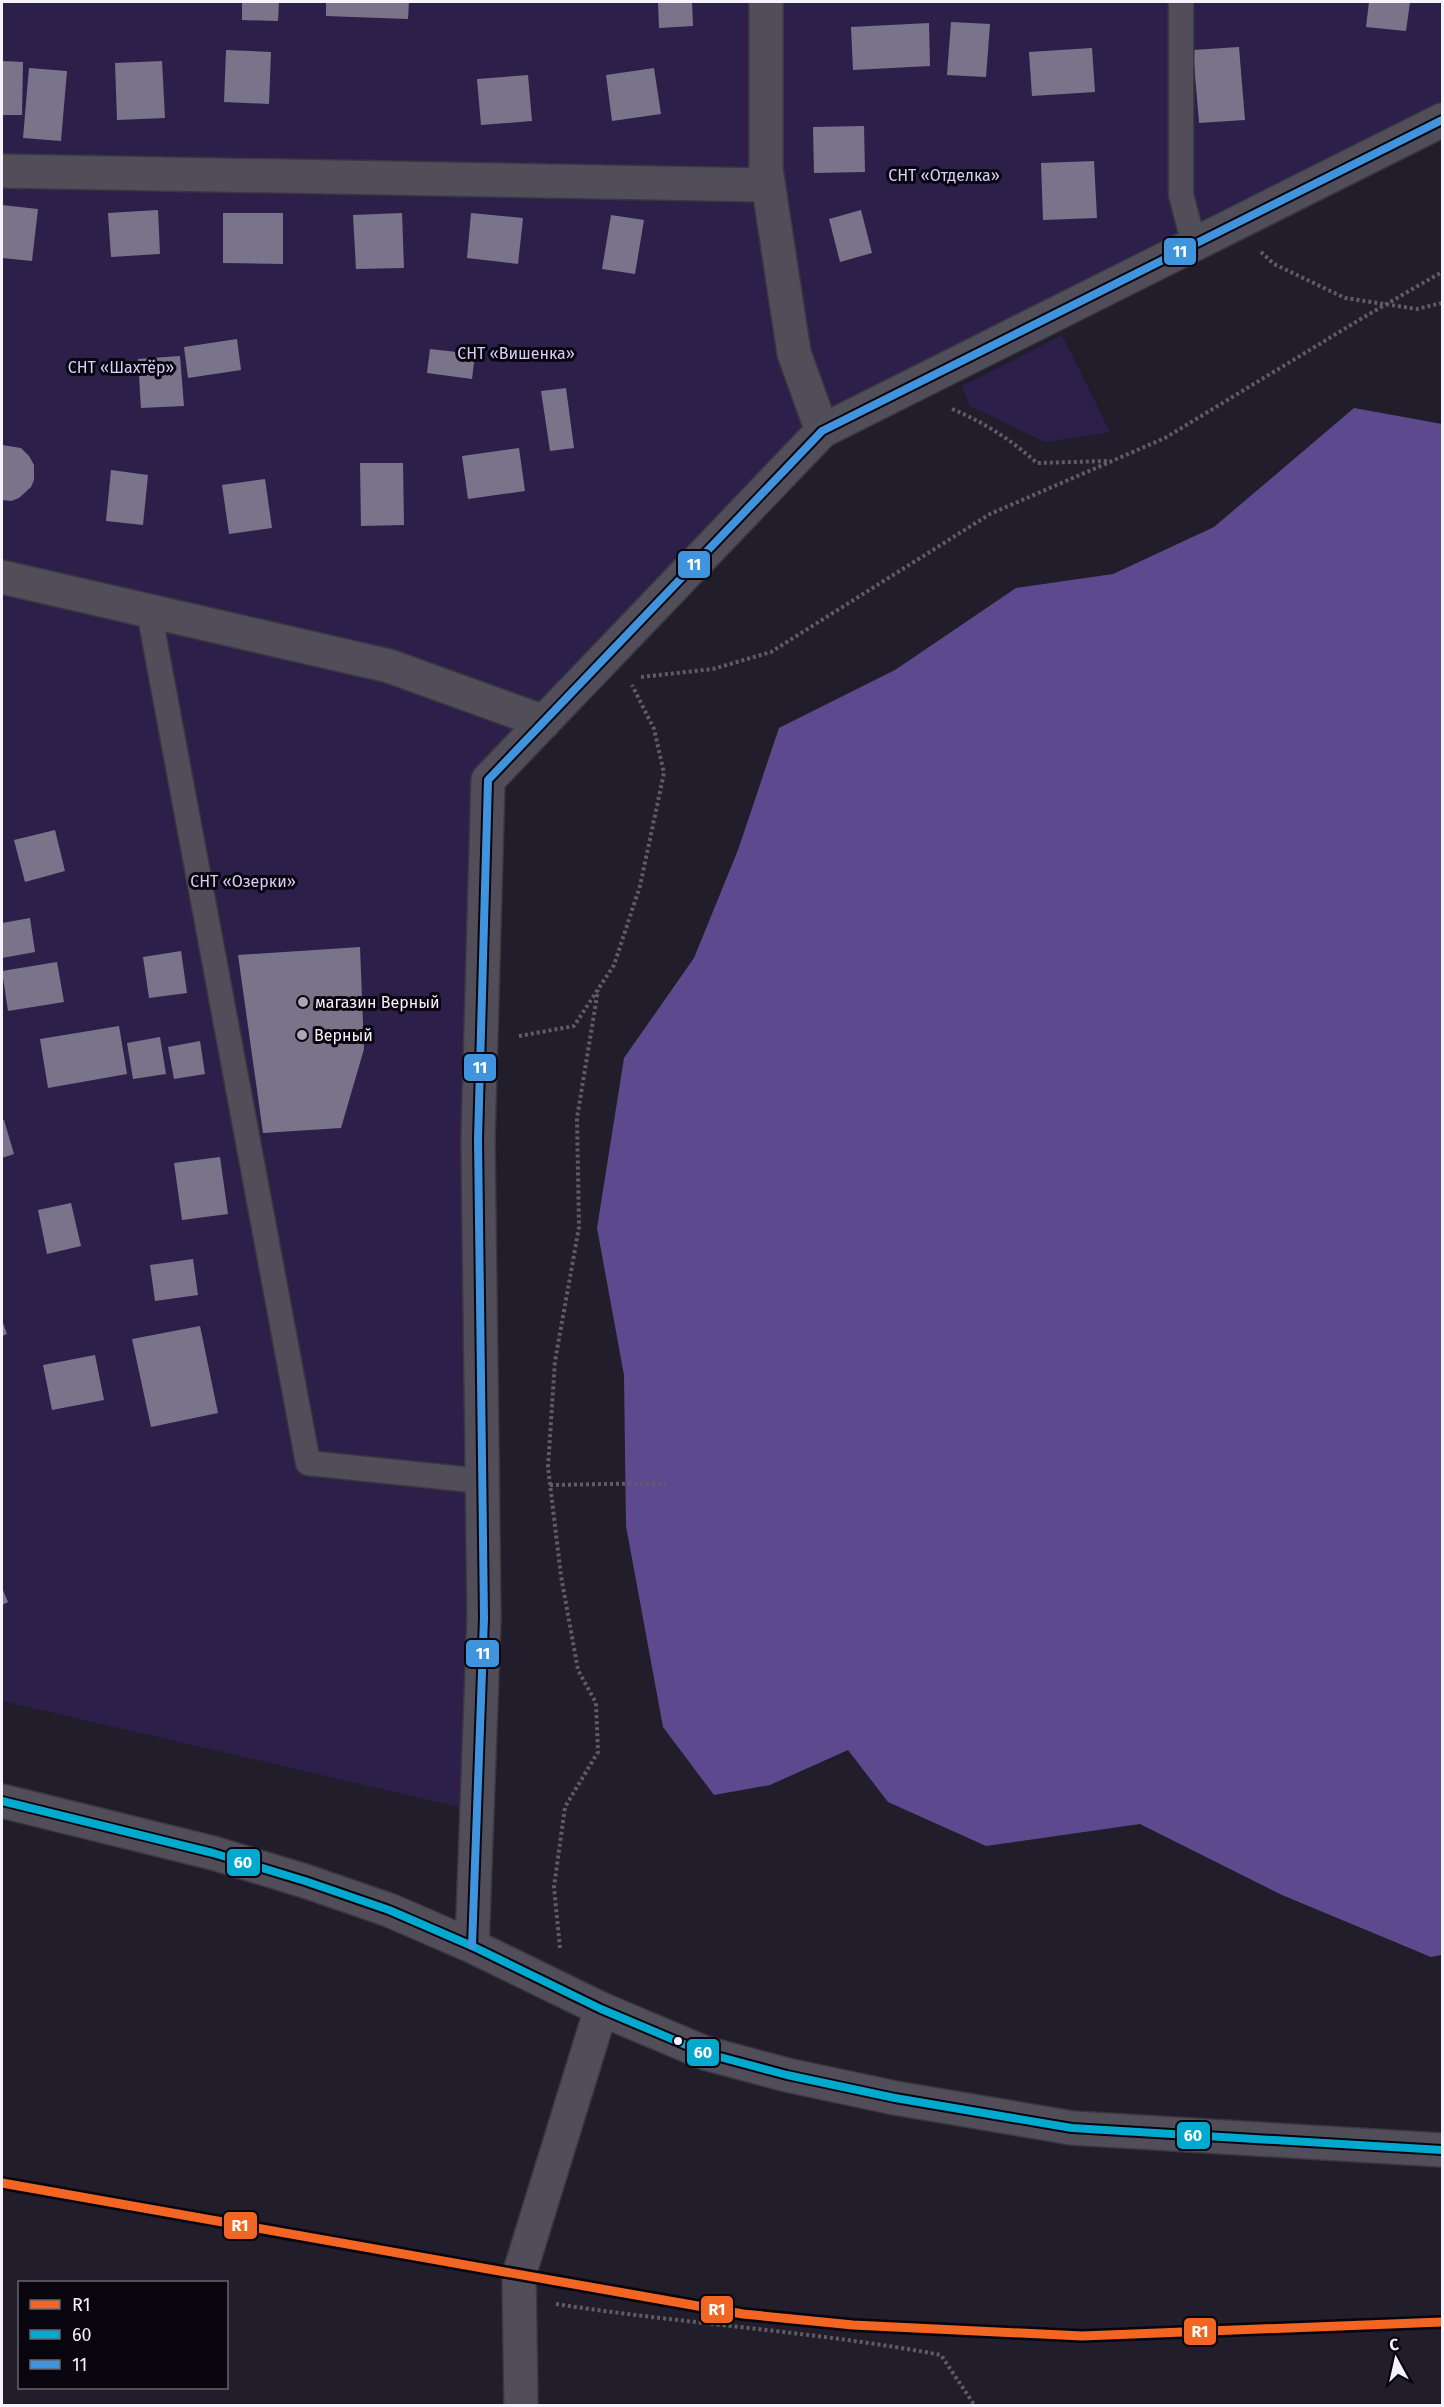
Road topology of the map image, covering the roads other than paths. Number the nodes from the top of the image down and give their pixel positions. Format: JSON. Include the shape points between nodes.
{"nodes":[{"id":1,"x":766,"y":2,"type":"edge"},
{"id":2,"x":1182,"y":2,"type":"edge"},
{"id":3,"x":1443,"y":120,"type":"edge"},
{"id":4,"x":2,"y":171,"type":"edge"},
{"id":5,"x":768,"y":185,"type":"junction"},
{"id":6,"x":1194,"y":244,"type":"junction"},
{"id":7,"x":822,"y":431,"type":"junction"},
{"id":8,"x":2,"y":577,"type":"edge"},
{"id":9,"x":149,"y":611,"type":"junction"},
{"id":10,"x":544,"y":722,"type":"junction"},
{"id":11,"x":482,"y":1481,"type":"junction"},
{"id":12,"x":2,"y":1800,"type":"edge"},
{"id":13,"x":472,"y":1946,"type":"junction"},
{"id":14,"x":601,"y":2009,"type":"junction"},
{"id":15,"x":1443,"y":2151,"type":"edge"},
{"id":16,"x":521,"y":2406,"type":"edge"}],
"edges":[{"from":1,"to":5,"type":"street"},
{"from":2,"to":6,"type":"lane","via":[[1181,195]]},
{"from":3,"to":6,"type":"street"},
{"from":4,"to":5,"type":"street"},
{"from":5,"to":7,"type":"street","via":[[794,352]]},
{"from":6,"to":7,"type":"street"},
{"from":7,"to":10,"type":"street","via":[[620,664]]},
{"from":8,"to":9,"type":"street"},
{"from":9,"to":10,"type":"street","via":[[389,666]]},
{"from":9,"to":11,"type":"lane","via":[[309,1464]]},
{"from":10,"to":11,"type":"street","via":[[488,780],[478,1139]]},
{"from":11,"to":13,"type":"street","via":[[484,1618]]},
{"from":12,"to":13,"type":"street","via":[[201,1850],[305,1881],[389,1910]]},
{"from":13,"to":14,"type":"street"},
{"from":14,"to":15,"type":"street","via":[[705,2053],[787,2075],[999,2116],[1072,2128],[1172,2136]]},
{"from":14,"to":16,"type":"street","via":[[519,2275]]}]}
